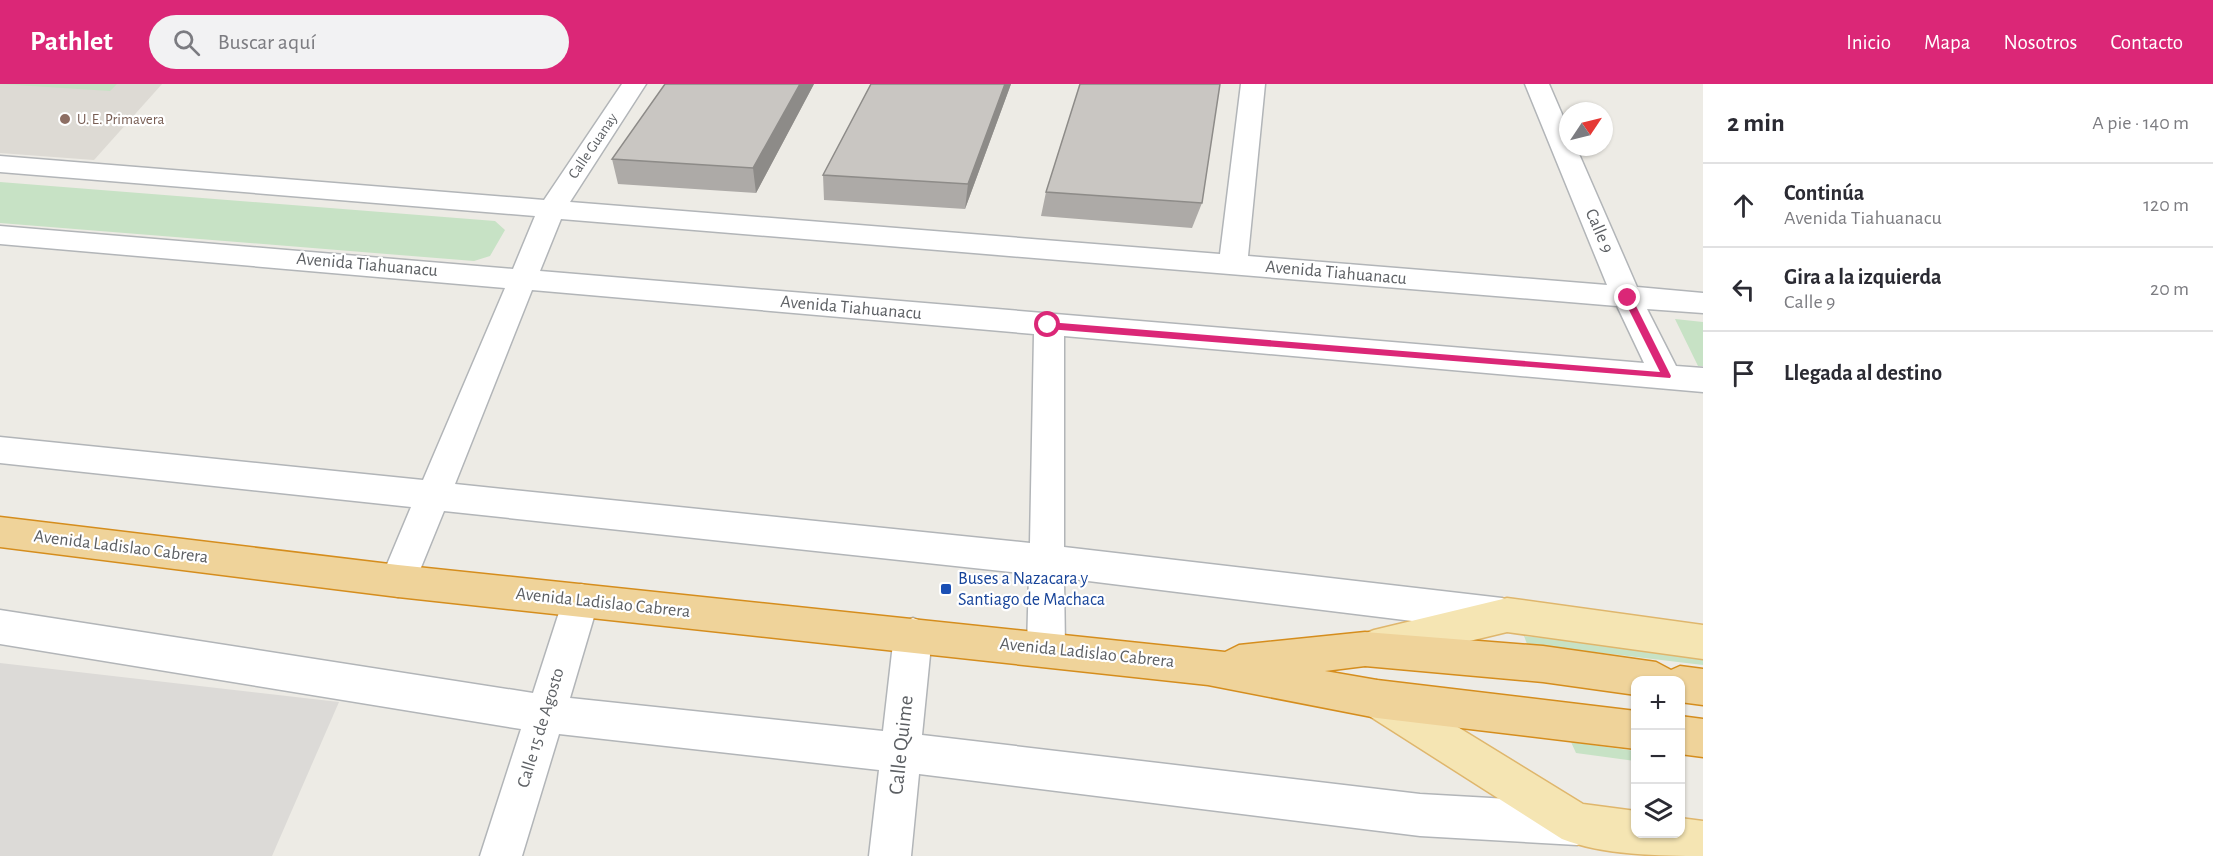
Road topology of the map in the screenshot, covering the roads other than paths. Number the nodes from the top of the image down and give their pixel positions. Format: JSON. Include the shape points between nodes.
{"nodes":[{"id":1,"x":634,"y":84,"type":"edge"},
{"id":2,"x":1252,"y":84,"type":"edge"},
{"id":3,"x":1537,"y":84,"type":"edge"},
{"id":4,"x":0,"y":164,"type":"edge"},
{"id":5,"x":552,"y":208,"type":"junction"},
{"id":6,"x":0,"y":235,"type":"edge"},
{"id":7,"x":1233,"y":265,"type":"junction"},
{"id":8,"x":524,"y":279,"type":"junction"},
{"id":9,"x":1628,"y":298,"type":"junction"},
{"id":10,"x":1703,"y":303,"type":"edge"},
{"id":11,"x":1048,"y":325,"type":"junction"},
{"id":12,"x":1666,"y":376,"type":"junction"},
{"id":13,"x":1703,"y":380,"type":"edge"},
{"id":14,"x":0,"y":450,"type":"edge"},
{"id":15,"x":433,"y":495,"type":"junction"},
{"id":16,"x":0,"y":532,"type":"edge"},
{"id":17,"x":1046,"y":560,"type":"junction"},
{"id":18,"x":398,"y":581,"type":"junction"},
{"id":19,"x":581,"y":600,"type":"junction"},
{"id":20,"x":1507,"y":615,"type":"junction"},
{"id":21,"x":0,"y":627,"type":"edge"},
{"id":22,"x":913,"y":634,"type":"junction"},
{"id":23,"x":1703,"y":642,"type":"edge"},
{"id":24,"x":1046,"y":648,"type":"junction"},
{"id":25,"x":1365,"y":649,"type":"junction"},
{"id":26,"x":1208,"y":667,"type":"junction"},
{"id":27,"x":1631,"y":677,"type":"edge"},
{"id":28,"x":1685,"y":685,"type":"edge"},
{"id":29,"x":1703,"y":687,"type":"edge"},
{"id":30,"x":1377,"y":699,"type":"junction"},
{"id":31,"x":547,"y":714,"type":"junction"},
{"id":32,"x":1631,"y":730,"type":"edge"},
{"id":33,"x":1685,"y":736,"type":"edge"},
{"id":34,"x":1703,"y":738,"type":"edge"},
{"id":35,"x":899,"y":752,"type":"junction"},
{"id":36,"x":1577,"y":824,"type":"junction"},
{"id":37,"x":1631,"y":831,"type":"edge"},
{"id":38,"x":1674,"y":838,"type":"edge"},
{"id":39,"x":1703,"y":842,"type":"edge"},
{"id":40,"x":501,"y":856,"type":"edge"},
{"id":41,"x":890,"y":856,"type":"edge"}],
"edges":[{"from":1,"to":5,"type":"street","name":"Calle Guanay"},
{"from":2,"to":7,"type":"street"},
{"from":3,"to":9,"type":"street","name":"Calle 9"},
{"from":4,"to":5,"type":"street","name":"Avenida Tiahuanacu"},
{"from":5,"to":7,"type":"street","name":"Avenida Tiahuanacu"},
{"from":5,"to":8,"type":"street","name":"Calle Guanay"},
{"from":6,"to":8,"type":"street","name":"Avenida Tiahuanacu"},
{"from":7,"to":9,"type":"street","name":"Avenida Tiahuanacu"},
{"from":8,"to":11,"type":"street","name":"Avenida Tiahuanacu"},
{"from":8,"to":15,"type":"street","name":"Calle Guanay"},
{"from":9,"to":10,"type":"street","name":"Avenida Tiahuanacu"},
{"from":9,"to":12,"type":"street","name":"Calle 9"},
{"from":11,"to":12,"type":"street","name":"Avenida Tiahuanacu"},
{"from":11,"to":17,"type":"street"},
{"from":12,"to":13,"type":"street","name":"Avenida Tiahuanacu"},
{"from":14,"to":15,"type":"street"},
{"from":15,"to":17,"type":"street"},
{"from":15,"to":18,"type":"street","name":"Calle Guanay"},
{"from":16,"to":18,"type":"highway","name":"Avenida Ladislao Cabrera"},
{"from":17,"to":20,"type":"street"},
{"from":17,"to":24,"type":"street"},
{"from":18,"to":19,"type":"highway","name":"Avenida Ladislao Cabrera"},
{"from":19,"to":22,"type":"highway","name":"Avenida Ladislao Cabrera"},
{"from":19,"to":31,"type":"street","name":"Calle 15 de Agosto"},
{"from":20,"to":23,"type":"main road"},
{"from":20,"to":25,"type":"main road"},
{"from":21,"to":31,"type":"street"},
{"from":22,"to":24,"type":"highway","name":"Avenida Ladislao Cabrera"},
{"from":22,"to":35,"type":"street","name":"Calle Quime"},
{"from":24,"to":26,"type":"highway","name":"Avenida Ladislao Cabrera"},
{"from":25,"to":26,"type":"highway","name":"Avenida Ladislao Cabrera"},
{"from":25,"to":27,"type":"highway","name":"Avenida Ladislao Cabrera","via":[[1543,664]]},
{"from":26,"to":30,"type":"highway","name":"Avenida Ladislao Cabrera"},
{"from":28,"to":29,"type":"highway"},
{"from":30,"to":32,"type":"highway","name":"Avenida Ladislao Cabrera"},
{"from":30,"to":36,"type":"main road"},
{"from":31,"to":35,"type":"street"},
{"from":31,"to":40,"type":"street","name":"Calle 15 de Agosto"},
{"from":33,"to":34,"type":"highway"},
{"from":35,"to":36,"type":"street","via":[[1420,815]]},
{"from":35,"to":41,"type":"street","name":"Calle Quime"},
{"from":36,"to":37,"type":"main road"},
{"from":38,"to":39,"type":"main road"}]}
